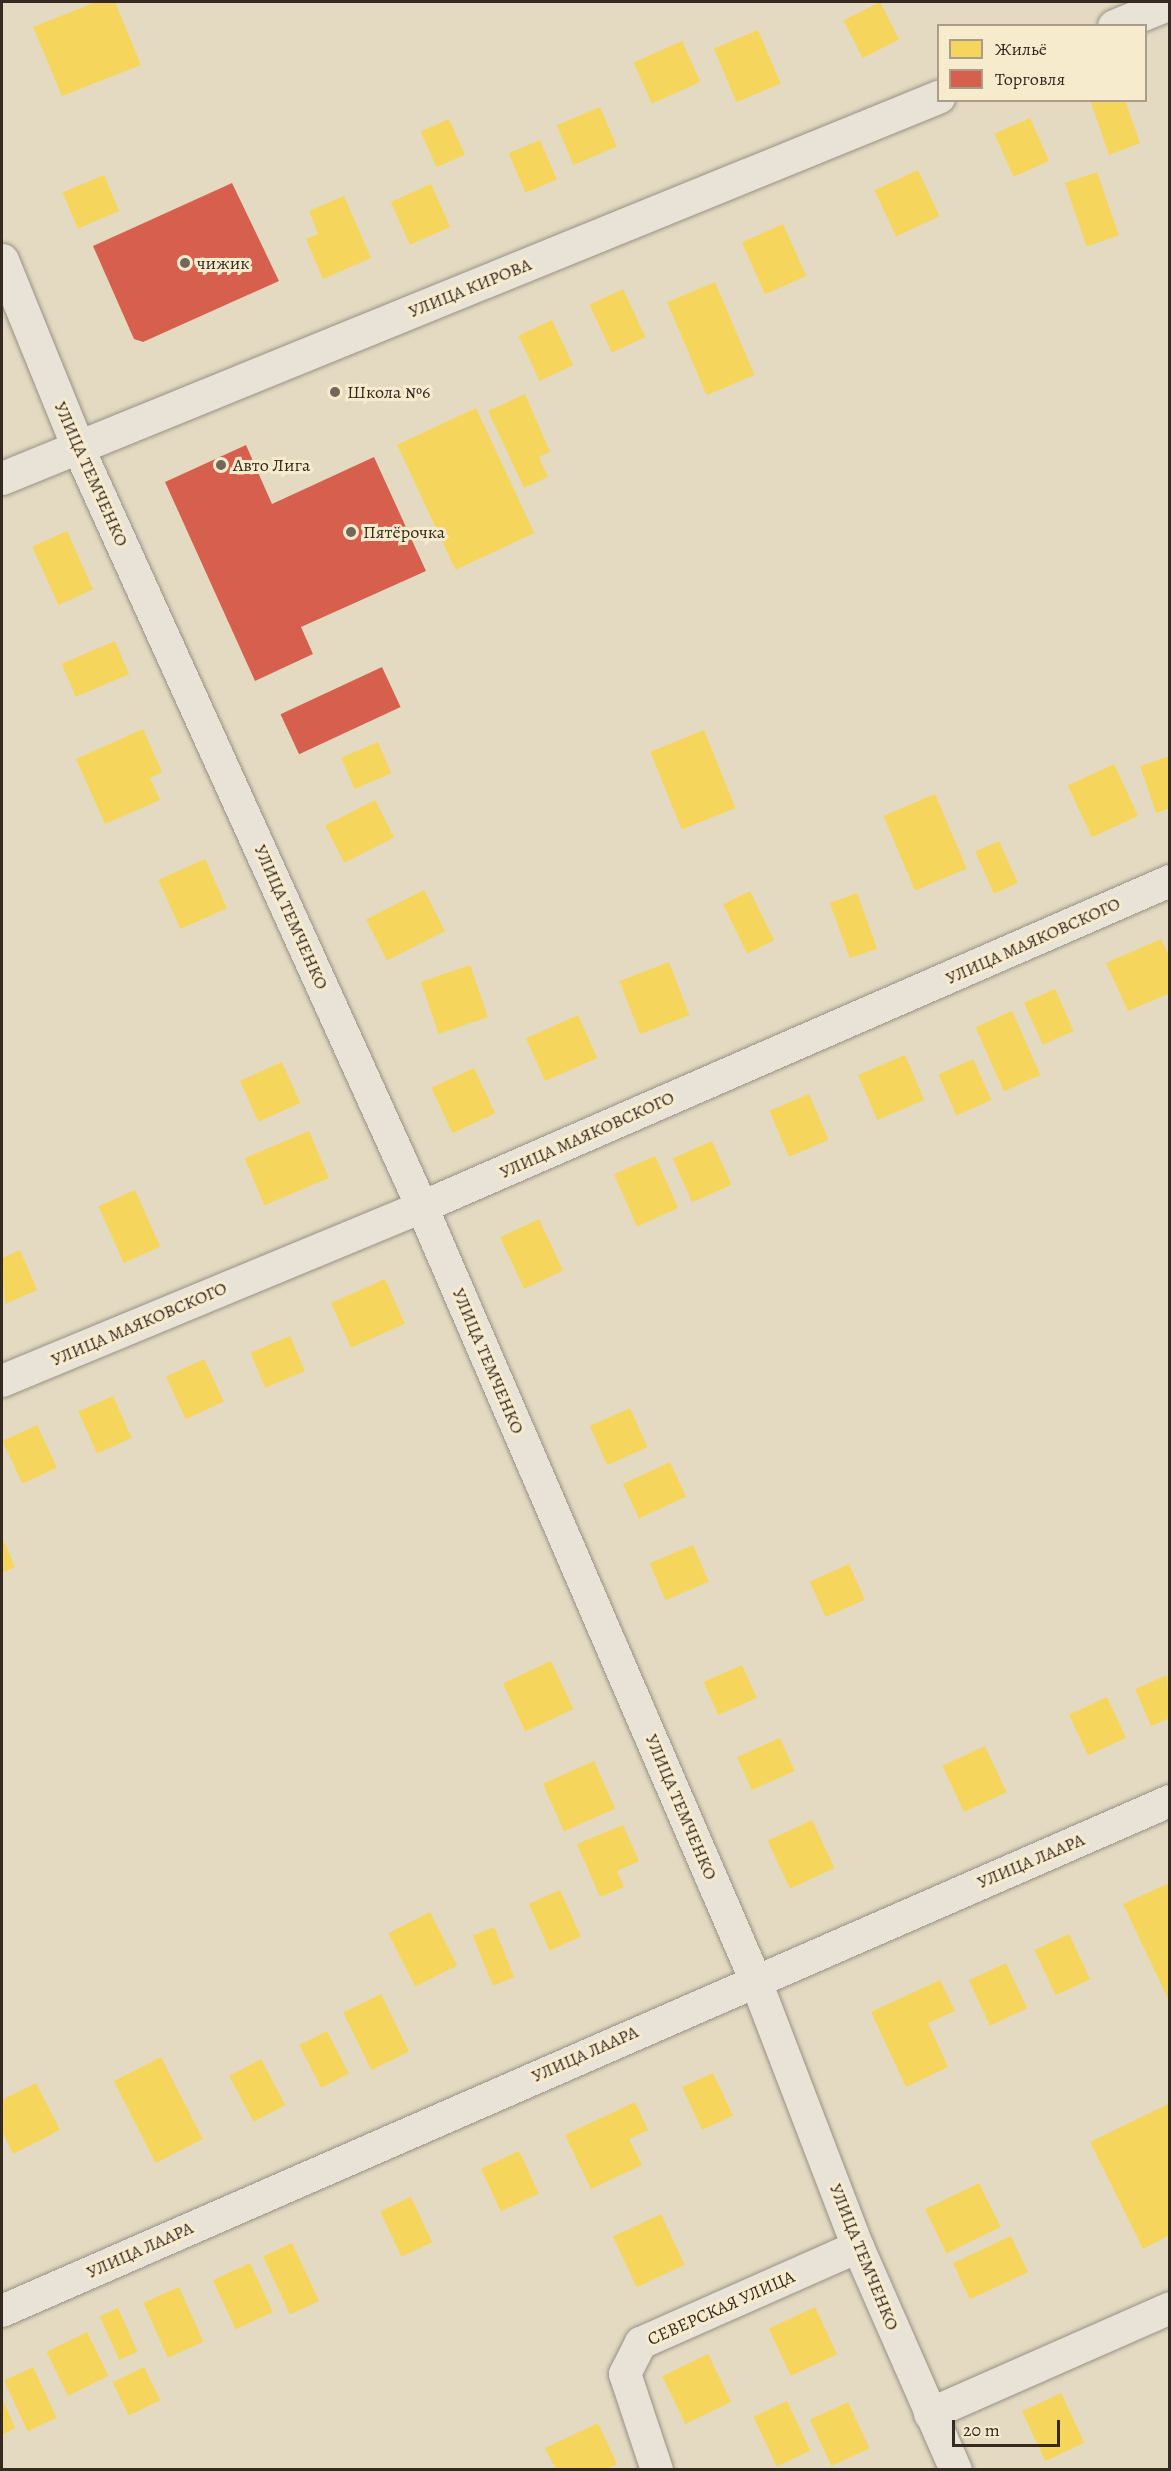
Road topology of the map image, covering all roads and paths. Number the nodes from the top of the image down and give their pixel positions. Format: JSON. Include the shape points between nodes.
{"nodes":[{"id":1,"x":1170,"y":3,"type":"edge"},
{"id":2,"x":1119,"y":24,"type":"edge"},
{"id":3,"x":937,"y":98,"type":"edge"},
{"id":4,"x":2,"y":260,"type":"edge"},
{"id":5,"x":77,"y":445,"type":"junction"},
{"id":6,"x":2,"y":478,"type":"edge"},
{"id":7,"x":1170,"y":881,"type":"edge"},
{"id":8,"x":422,"y":1207,"type":"junction"},
{"id":9,"x":2,"y":1381,"type":"edge"},
{"id":10,"x":1170,"y":1801,"type":"edge"},
{"id":11,"x":755,"y":1979,"type":"junction"},
{"id":12,"x":858,"y":2247,"type":"junction"},
{"id":13,"x":1170,"y":2308,"type":"edge"},
{"id":14,"x":2,"y":2311,"type":"edge"},
{"id":15,"x":930,"y":2414,"type":"junction"},
{"id":16,"x":657,"y":2469,"type":"edge"},
{"id":17,"x":956,"y":2469,"type":"edge"}],
"edges":[{"from":1,"to":2,"type":"main road"},
{"from":3,"to":5,"type":"main road","name":"УЛИЦА КИРОВА"},
{"from":4,"to":5,"type":"main road","name":"УЛИЦА ТЕМЧЕНКО"},
{"from":5,"to":6,"type":"main road","name":"УЛИЦА КИРОВА"},
{"from":5,"to":8,"type":"street","name":"УЛИЦА ТЕМЧЕНКО"},
{"from":7,"to":8,"type":"street","name":"УЛИЦА МАЯКОВСКОГО"},
{"from":8,"to":9,"type":"street","name":"УЛИЦА МАЯКОВСКОГО"},
{"from":8,"to":11,"type":"street","name":"УЛИЦА ТЕМЧЕНКО"},
{"from":10,"to":11,"type":"street","name":"УЛИЦА ЛААРА"},
{"from":11,"to":12,"type":"street","name":"УЛИЦА ТЕМЧЕНКО"},
{"from":11,"to":14,"type":"street","name":"УЛИЦА ЛААРА"},
{"from":12,"to":15,"type":"street","name":"УЛИЦА ТЕМЧЕНКО"},
{"from":12,"to":16,"type":"street","name":"СЕВЕРСКАЯ УЛИЦА","via":[[641,2343],[625,2374]]},
{"from":13,"to":15,"type":"street"},
{"from":15,"to":17,"type":"street","name":"УЛИЦА ТЕМЧЕНКО"}]}
